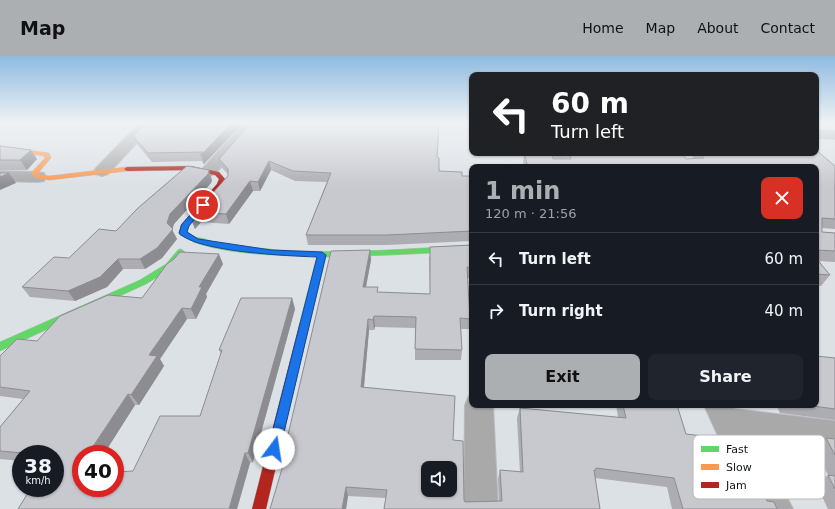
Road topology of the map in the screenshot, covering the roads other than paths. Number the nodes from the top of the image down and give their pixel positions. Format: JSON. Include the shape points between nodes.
{"nodes":[{"id":1,"x":128,"y":144,"type":"edge"},
{"id":2,"x":234,"y":144,"type":"edge"},
{"id":3,"x":0,"y":148,"type":"edge"},
{"id":4,"x":102,"y":171,"type":"junction"},
{"id":5,"x":209,"y":171,"type":"junction"},
{"id":6,"x":0,"y":176,"type":"edge"},
{"id":7,"x":38,"y":177,"type":"junction"},
{"id":8,"x":189,"y":238,"type":"junction"},
{"id":9,"x":469,"y":248,"type":"edge"},
{"id":10,"x":322,"y":255,"type":"junction"},
{"id":11,"x":0,"y":347,"type":"edge"},
{"id":12,"x":479,"y":408,"type":"edge"},
{"id":13,"x":722,"y":413,"type":"edge"},
{"id":14,"x":735,"y":435,"type":"edge"},
{"id":15,"x":835,"y":435,"type":"edge"},
{"id":16,"x":771,"y":499,"type":"edge"},
{"id":17,"x":259,"y":509,"type":"edge"},
{"id":18,"x":481,"y":509,"type":"edge"},
{"id":19,"x":776,"y":509,"type":"edge"}],
"edges":[{"from":1,"to":4,"type":"street"},
{"from":2,"to":5,"type":"street"},
{"from":3,"to":7,"type":"street","via":[[46,154],[48,158],[34,173]]},
{"from":4,"to":5,"type":"street","via":[[192,168]]},
{"from":4,"to":7,"type":"street","via":[[49,178]]},
{"from":5,"to":8,"type":"street","via":[[217,173],[222,179],[220,185],[185,225],[183,233]]},
{"from":6,"to":7,"type":"street"},
{"from":8,"to":10,"type":"street","via":[[271,253]]},
{"from":8,"to":11,"type":"street","via":[[177,259],[164,271]]},
{"from":9,"to":10,"type":"street"},
{"from":10,"to":17,"type":"street"},
{"from":12,"to":18,"type":"street"},
{"from":13,"to":14,"type":"street"},
{"from":13,"to":15,"type":"street"},
{"from":16,"to":19,"type":"street"}]}
